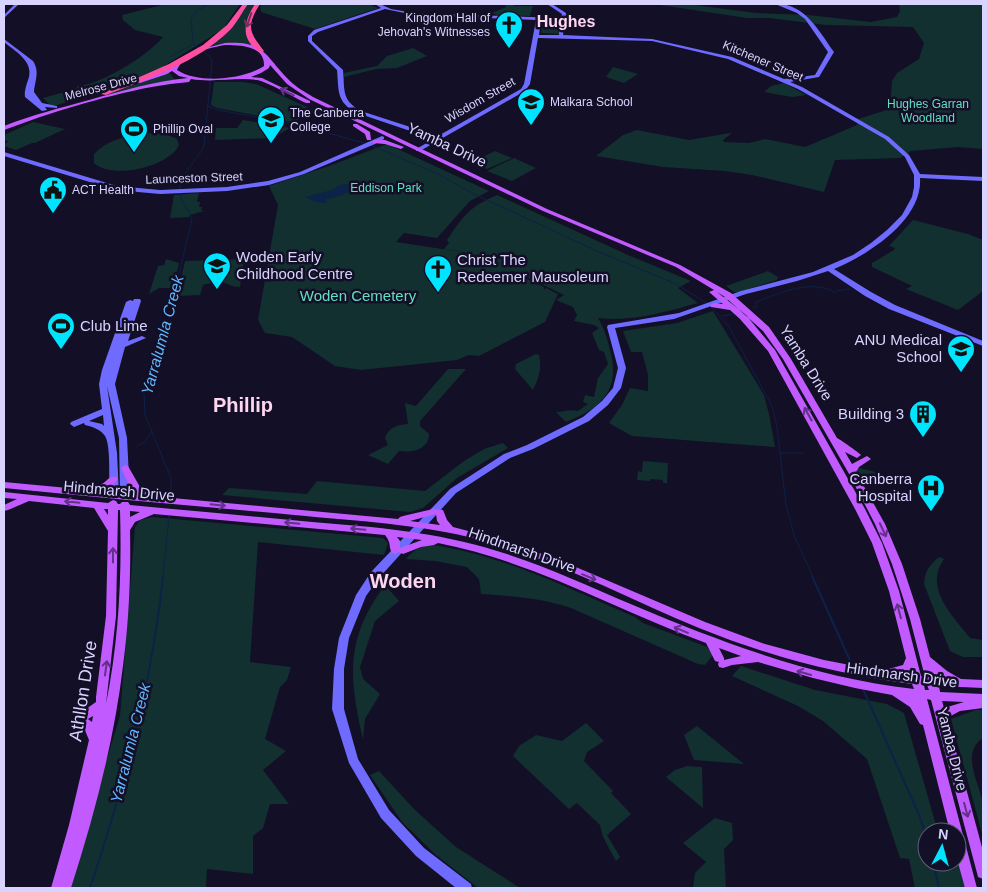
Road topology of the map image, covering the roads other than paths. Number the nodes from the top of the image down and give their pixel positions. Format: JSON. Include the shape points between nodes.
{"nodes":[{"id":1,"x":245,"y":4,"type":"edge"},
{"id":2,"x":257,"y":4,"type":"edge"},
{"id":3,"x":377,"y":4,"type":"edge"},
{"id":4,"x":777,"y":4,"type":"edge"},
{"id":5,"x":18,"y":5,"type":"edge"},
{"id":6,"x":550,"y":5,"type":"edge"},
{"id":7,"x":385,"y":8,"type":"junction"},
{"id":8,"x":4,"y":17,"type":"edge"},
{"id":9,"x":541,"y":19,"type":"junction"},
{"id":10,"x":565,"y":20,"type":"junction"},
{"id":11,"x":539,"y":35,"type":"junction"},
{"id":12,"x":563,"y":36,"type":"junction"},
{"id":13,"x":4,"y":40,"type":"edge"},
{"id":14,"x":207,"y":46,"type":"junction"},
{"id":15,"x":195,"y":52,"type":"junction"},
{"id":16,"x":262,"y":52,"type":"junction"},
{"id":17,"x":174,"y":67,"type":"junction"},
{"id":18,"x":241,"y":78,"type":"junction"},
{"id":19,"x":202,"y":79,"type":"junction"},
{"id":20,"x":219,"y":79,"type":"joint"},
{"id":21,"x":784,"y":81,"type":"junction"},
{"id":22,"x":104,"y":94,"type":"junction"},
{"id":23,"x":43,"y":108,"type":"junction"},
{"id":24,"x":65,"y":108,"type":"junction"},
{"id":25,"x":36,"y":116,"type":"junction"},
{"id":26,"x":4,"y":123,"type":"edge"},
{"id":27,"x":355,"y":125,"type":"joint"},
{"id":28,"x":4,"y":128,"type":"edge"},
{"id":29,"x":436,"y":139,"type":"junction"},
{"id":30,"x":372,"y":140,"type":"junction"},
{"id":31,"x":400,"y":144,"type":"junction"},
{"id":32,"x":426,"y":145,"type":"junction"},
{"id":33,"x":415,"y":150,"type":"junction"},
{"id":34,"x":4,"y":152,"type":"edge"},
{"id":35,"x":425,"y":153,"type":"junction"},
{"id":36,"x":920,"y":174,"type":"junction"},
{"id":37,"x":983,"y":179,"type":"edge"},
{"id":38,"x":826,"y":268,"type":"junction"},
{"id":39,"x":718,"y":292,"type":"junction"},
{"id":40,"x":741,"y":296,"type":"junction"},
{"id":41,"x":732,"y":302,"type":"junction"},
{"id":42,"x":711,"y":305,"type":"junction"},
{"id":43,"x":698,"y":309,"type":"joint"},
{"id":44,"x":142,"y":338,"type":"dead end"},
{"id":45,"x":983,"y":344,"type":"edge"},
{"id":46,"x":122,"y":346,"type":"junction"},
{"id":47,"x":106,"y":410,"type":"junction"},
{"id":48,"x":88,"y":423,"type":"dead end"},
{"id":49,"x":74,"y":424,"type":"dead end"},
{"id":50,"x":829,"y":432,"type":"junction"},
{"id":51,"x":111,"y":436,"type":"junction"},
{"id":52,"x":857,"y":455,"type":"dead end"},
{"id":53,"x":867,"y":459,"type":"dead end"},
{"id":54,"x":125,"y":468,"type":"junction"},
{"id":55,"x":852,"y":472,"type":"junction"},
{"id":56,"x":113,"y":479,"type":"junction"},
{"id":57,"x":4,"y":485,"type":"edge"},
{"id":58,"x":58,"y":490,"type":"junction"},
{"id":59,"x":4,"y":495,"type":"edge"},
{"id":60,"x":114,"y":495,"type":"junction"},
{"id":61,"x":125,"y":496,"type":"junction"},
{"id":62,"x":31,"y":498,"type":"junction"},
{"id":63,"x":155,"y":498,"type":"junction"},
{"id":64,"x":97,"y":505,"type":"junction"},
{"id":65,"x":113,"y":506,"type":"junction"},
{"id":66,"x":125,"y":507,"type":"junction"},
{"id":67,"x":5,"y":508,"type":"dead end"},
{"id":68,"x":156,"y":510,"type":"junction"},
{"id":69,"x":436,"y":512,"type":"junction"},
{"id":70,"x":388,"y":521,"type":"junction"},
{"id":71,"x":424,"y":525,"type":"junction"},
{"id":72,"x":126,"y":529,"type":"junction"},
{"id":73,"x":448,"y":529,"type":"junction"},
{"id":74,"x":114,"y":531,"type":"junction"},
{"id":75,"x":388,"y":532,"type":"junction"},
{"id":76,"x":414,"y":535,"type":"junction"},
{"id":77,"x":451,"y":542,"type":"junction"},
{"id":78,"x":399,"y":551,"type":"junction"},
{"id":79,"x":711,"y":642,"type":"junction"},
{"id":80,"x":923,"y":654,"type":"junction"},
{"id":81,"x":911,"y":658,"type":"junction"},
{"id":82,"x":760,"y":659,"type":"junction"},
{"id":83,"x":721,"y":661,"type":"joint"},
{"id":84,"x":872,"y":675,"type":"junction"},
{"id":85,"x":918,"y":680,"type":"junction"},
{"id":86,"x":932,"y":682,"type":"junction"},
{"id":87,"x":960,"y":684,"type":"junction"},
{"id":88,"x":983,"y":684,"type":"edge"},
{"id":89,"x":895,"y":692,"type":"junction"},
{"id":90,"x":921,"y":694,"type":"junction"},
{"id":91,"x":936,"y":696,"type":"junction"},
{"id":92,"x":983,"y":698,"type":"edge"},
{"id":93,"x":101,"y":704,"type":"junction"},
{"id":94,"x":983,"y":704,"type":"edge"},
{"id":95,"x":942,"y":717,"type":"junction"},
{"id":96,"x":931,"y":735,"type":"junction"},
{"id":97,"x":94,"y":739,"type":"junction"},
{"id":98,"x":954,"y":822,"type":"edge"},
{"id":99,"x":967,"y":872,"type":"edge"},
{"id":100,"x":983,"y":873,"type":"edge"},
{"id":101,"x":57,"y":888,"type":"edge"},
{"id":102,"x":65,"y":888,"type":"edge"},
{"id":103,"x":466,"y":888,"type":"edge"},
{"id":104,"x":971,"y":888,"type":"edge"}],
"edges":[{"from":1,"to":14,"type":"highway","via":[[223,35]]},
{"from":2,"to":16,"type":"highway","one_way":true,"via":[[247,28],[249,36]]},
{"from":3,"to":7,"type":"street"},
{"from":4,"to":21,"type":"street","via":[[799,12],[810,21],[831,50],[817,76]]},
{"from":5,"to":8,"type":"street"},
{"from":6,"to":10,"type":"street","via":[[564,12]]},
{"from":7,"to":9,"type":"street","via":[[414,14]]},
{"from":7,"to":29,"type":"street","via":[[316,31],[310,36],[310,41],[340,70],[342,96],[348,106]]},
{"from":9,"to":10,"type":"street"},
{"from":9,"to":11,"type":"street","name":"Wisdom Street"},
{"from":10,"to":12,"type":"street"},
{"from":11,"to":12,"type":"street","name":"Kitchener Street"},
{"from":11,"to":29,"type":"street","name":"Wisdom Street","via":[[523,90]]},
{"from":12,"to":21,"type":"street","name":"Kitchener Street","via":[[652,40],[730,58]]},
{"from":13,"to":23,"type":"street","via":[[27,59]]},
{"from":14,"to":15,"type":"highway"},
{"from":14,"to":16,"type":"main road","via":[[237,44],[252,46]]},
{"from":15,"to":17,"type":"main road"},
{"from":15,"to":22,"type":"highway"},
{"from":16,"to":18,"type":"main road","via":[[268,62],[266,68]]},
{"from":16,"to":30,"type":"main road","name":"Yamba Drive","via":[[303,93]]},
{"from":17,"to":19,"type":"main road","via":[[180,75]]},
{"from":17,"to":22,"type":"main road","name":"Melrose Drive","via":[[164,74]]},
{"from":18,"to":20,"type":"main road"},
{"from":27,"to":18,"type":"main road","one_way":true,"via":[[262,80]]},
{"from":19,"to":20,"type":"main road","name":"Melrose Drive"},
{"from":19,"to":24,"type":"main road","name":"Melrose Drive","via":[[157,84]]},
{"from":21,"to":36,"type":"street","name":"Kitchener Street","via":[[887,138],[905,153]]},
{"from":22,"to":23,"type":"main road","name":"Melrose Drive"},
{"from":23,"to":24,"type":"main road"},
{"from":23,"to":25,"type":"main road"},
{"from":23,"to":26,"type":"main road","name":"Melrose Drive"},
{"from":24,"to":25,"type":"main road","name":"Melrose Drive"},
{"from":25,"to":28,"type":"main road","name":"Melrose Drive"},
{"from":27,"to":30,"type":"main road","via":[[368,133]]},
{"from":29,"to":32,"type":"main road","name":"Wisdom Street"},
{"from":30,"to":31,"type":"main road","name":"Yamba Drive"},
{"from":30,"to":31,"type":"main road"},
{"from":30,"to":34,"type":"street","name":"Launceston Street","via":[[269,178],[240,184],[176,189],[127,190]]},
{"from":31,"to":32,"type":"main road"},
{"from":31,"to":33,"type":"main road","name":"Yamba Drive"},
{"from":32,"to":33,"type":"street","name":"Wisdom Street"},
{"from":32,"to":35,"type":"main road"},
{"from":33,"to":35,"type":"main road","name":"Yamba Drive"},
{"from":33,"to":39,"type":"main road","name":"Yamba Drive","via":[[548,217],[666,266]]},
{"from":35,"to":39,"type":"main road","name":"Yamba Drive","via":[[552,213],[673,263]]},
{"from":36,"to":37,"type":"street"},
{"from":36,"to":38,"type":"street","via":[[918,193],[894,228],[864,252]]},
{"from":38,"to":40,"type":"street"},
{"from":38,"to":45,"type":"street","via":[[892,307]]},
{"from":39,"to":40,"type":"main road"},
{"from":39,"to":41,"type":"main road","name":"Yamba Drive"},
{"from":39,"to":42,"type":"main road"},
{"from":40,"to":41,"type":"street"},
{"from":40,"to":41,"type":"main road","via":[[740,300]]},
{"from":41,"to":42,"type":"street"},
{"from":41,"to":42,"type":"main road"},
{"from":41,"to":50,"type":"main road","name":"Yamba Drive","via":[[762,325],[780,347]]},
{"from":81,"to":41,"type":"main road","name":"Yamba Drive","one_way":true,"via":[[891,582],[864,517],[774,355]]},
{"from":42,"to":43,"type":"main road"},
{"from":43,"to":69,"type":"street","via":[[611,327],[622,365],[617,388],[606,403],[586,419],[485,469],[461,486],[458,493]]},
{"from":44,"to":46,"type":"street"},
{"from":46,"to":47,"type":"street","via":[[133,301],[106,370],[103,384]]},
{"from":46,"to":54,"type":"street","via":[[112,384],[122,428]]},
{"from":47,"to":49,"type":"street"},
{"from":47,"to":51,"type":"street"},
{"from":48,"to":51,"type":"street","via":[[99,426]]},
{"from":50,"to":52,"type":"main road","via":[[843,447]]},
{"from":50,"to":55,"type":"main road","name":"Yamba Drive"},
{"from":51,"to":56,"type":"street"},
{"from":53,"to":55,"type":"main road","via":[[856,465]]},
{"from":54,"to":61,"type":"street"},
{"from":54,"to":63,"type":"main road","via":[[141,495]]},
{"from":55,"to":80,"type":"main road","name":"Yamba Drive","one_way":true,"via":[[897,564]]},
{"from":56,"to":58,"type":"main road","via":[[104,488]]},
{"from":56,"to":60,"type":"street"},
{"from":57,"to":58,"type":"main road","name":"Hindmarsh Drive"},
{"from":58,"to":60,"type":"main road","name":"Hindmarsh Drive"},
{"from":59,"to":62,"type":"main road","name":"Hindmarsh Drive"},
{"from":60,"to":61,"type":"main road","name":"Hindmarsh Drive"},
{"from":60,"to":65,"type":"main road","name":"Athllon Drive"},
{"from":61,"to":63,"type":"main road","name":"Hindmarsh Drive"},
{"from":61,"to":66,"type":"main road","name":"Athllon Drive"},
{"from":64,"to":62,"type":"main road","name":"Hindmarsh Drive","one_way":true},
{"from":62,"to":67,"type":"main road"},
{"from":63,"to":70,"type":"main road","name":"Hindmarsh Drive","one_way":true},
{"from":64,"to":65,"type":"main road","name":"Hindmarsh Drive"},
{"from":64,"to":74,"type":"main road"},
{"from":65,"to":66,"type":"main road","name":"Hindmarsh Drive"},
{"from":65,"to":74,"type":"main road","name":"Athllon Drive"},
{"from":66,"to":68,"type":"main road","name":"Hindmarsh Drive"},
{"from":66,"to":72,"type":"main road","name":"Athllon Drive"},
{"from":68,"to":72,"type":"main road","via":[[131,520]]},
{"from":75,"to":68,"type":"main road","name":"Hindmarsh Drive","one_way":true},
{"from":69,"to":70,"type":"main road"},
{"from":69,"to":71,"type":"street"},
{"from":69,"to":73,"type":"main road"},
{"from":70,"to":71,"type":"main road","name":"Hindmarsh Drive"},
{"from":71,"to":73,"type":"main road","name":"Hindmarsh Drive"},
{"from":71,"to":76,"type":"street"},
{"from":72,"to":102,"type":"main road","name":"Athllon Drive","via":[[122,623],[110,716]]},
{"from":73,"to":84,"type":"main road","name":"Hindmarsh Drive","one_way":true,"via":[[536,555],[733,637],[796,658]]},
{"from":93,"to":74,"type":"main road","name":"Athllon Drive","one_way":true,"via":[[112,609]]},
{"from":75,"to":76,"type":"main road","name":"Hindmarsh Drive"},
{"from":75,"to":78,"type":"main road"},
{"from":76,"to":77,"type":"main road","name":"Hindmarsh Drive"},
{"from":76,"to":78,"type":"street"},
{"from":77,"to":78,"type":"main road","via":[[425,542]]},
{"from":79,"to":77,"type":"main road","name":"Hindmarsh Drive","one_way":true,"via":[[526,564]]},
{"from":78,"to":103,"type":"street","via":[[374,575],[361,596],[344,638],[338,710],[353,760],[386,814],[420,852]]},
{"from":79,"to":82,"type":"main road","name":"Hindmarsh Drive"},
{"from":79,"to":83,"type":"main road"},
{"from":80,"to":86,"type":"main road","name":"Yamba Drive"},
{"from":80,"to":87,"type":"main road","via":[[933,667]]},
{"from":81,"to":84,"type":"main road","via":[[904,670]]},
{"from":81,"to":85,"type":"main road","name":"Yamba Drive"},
{"from":82,"to":83,"type":"main road"},
{"from":89,"to":82,"type":"main road","name":"Hindmarsh Drive","one_way":true,"via":[[849,684]]},
{"from":84,"to":85,"type":"main road","name":"Hindmarsh Drive"},
{"from":85,"to":86,"type":"main road","name":"Hindmarsh Drive"},
{"from":85,"to":90,"type":"main road","name":"Yamba Drive"},
{"from":86,"to":87,"type":"main road","name":"Hindmarsh Drive"},
{"from":86,"to":91,"type":"main road","name":"Yamba Drive"},
{"from":87,"to":88,"type":"main road","name":"Hindmarsh Drive"},
{"from":89,"to":90,"type":"main road","name":"Hindmarsh Drive"},
{"from":89,"to":96,"type":"main road","via":[[918,709]]},
{"from":90,"to":91,"type":"main road","name":"Hindmarsh Drive"},
{"from":90,"to":96,"type":"main road","name":"Yamba Drive"},
{"from":91,"to":92,"type":"main road","name":"Hindmarsh Drive"},
{"from":91,"to":95,"type":"main road","name":"Yamba Drive"},
{"from":93,"to":97,"type":"main road","name":"Athllon Drive"},
{"from":93,"to":97,"type":"main road","via":[[80,719],[88,724]]},
{"from":94,"to":95,"type":"main road","via":[[955,709]]},
{"from":95,"to":100,"type":"main road","name":"Yamba Drive","one_way":true},
{"from":96,"to":98,"type":"main road","name":"Yamba Drive"},
{"from":97,"to":101,"type":"main road","name":"Athllon Drive","via":[[79,810]]},
{"from":99,"to":104,"type":"main road","name":"Yamba Drive"}]}
